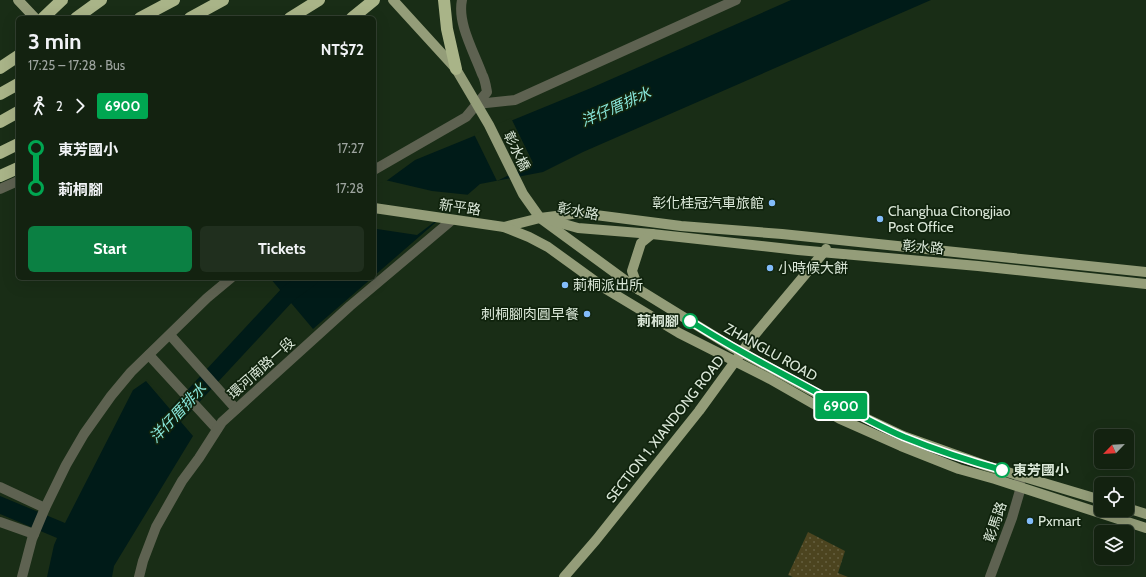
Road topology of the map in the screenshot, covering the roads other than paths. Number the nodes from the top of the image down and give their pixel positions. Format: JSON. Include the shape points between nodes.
{"nodes":[{"id":1,"x":18,"y":0,"type":"edge"},
{"id":2,"x":62,"y":0,"type":"edge"},
{"id":3,"x":101,"y":0,"type":"edge"},
{"id":4,"x":174,"y":0,"type":"edge"},
{"id":5,"x":223,"y":0,"type":"edge"},
{"id":6,"x":319,"y":0,"type":"edge"},
{"id":7,"x":374,"y":0,"type":"edge"},
{"id":8,"x":393,"y":0,"type":"edge"},
{"id":9,"x":444,"y":0,"type":"edge"},
{"id":10,"x":462,"y":0,"type":"edge"},
{"id":11,"x":736,"y":0,"type":"edge"},
{"id":12,"x":33,"y":16,"type":"edge"},
{"id":13,"x":45,"y":16,"type":"edge"},
{"id":14,"x":79,"y":16,"type":"edge"},
{"id":15,"x":144,"y":16,"type":"edge"},
{"id":16,"x":194,"y":16,"type":"edge"},
{"id":17,"x":293,"y":16,"type":"edge"},
{"id":18,"x":355,"y":16,"type":"edge"},
{"id":19,"x":16,"y":57,"type":"edge"},
{"id":20,"x":0,"y":68,"type":"edge"},
{"id":21,"x":456,"y":69,"type":"junction"},
{"id":22,"x":16,"y":85,"type":"edge"},
{"id":23,"x":0,"y":94,"type":"edge"},
{"id":24,"x":477,"y":104,"type":"junction"},
{"id":25,"x":16,"y":113,"type":"edge"},
{"id":26,"x":0,"y":122,"type":"edge"},
{"id":27,"x":16,"y":145,"type":"edge"},
{"id":28,"x":0,"y":153,"type":"edge"},
{"id":29,"x":16,"y":169,"type":"edge"},
{"id":30,"x":376,"y":169,"type":"edge"},
{"id":31,"x":0,"y":176,"type":"edge"},
{"id":32,"x":16,"y":182,"type":"edge"},
{"id":33,"x":0,"y":189,"type":"edge"},
{"id":34,"x":376,"y":208,"type":"edge"},
{"id":35,"x":540,"y":218,"type":"junction"},
{"id":36,"x":452,"y":220,"type":"junction"},
{"id":37,"x":504,"y":228,"type":"junction"},
{"id":38,"x":652,"y":234,"type":"junction"},
{"id":39,"x":830,"y":240,"type":"junction"},
{"id":40,"x":824,"y":252,"type":"junction"},
{"id":41,"x":1146,"y":272,"type":"edge"},
{"id":42,"x":230,"y":280,"type":"edge"},
{"id":43,"x":1146,"y":284,"type":"edge"},
{"id":44,"x":639,"y":290,"type":"junction"},
{"id":45,"x":170,"y":335,"type":"junction"},
{"id":46,"x":742,"y":352,"type":"junction"},
{"id":47,"x":149,"y":355,"type":"junction"},
{"id":48,"x":736,"y":362,"type":"junction"},
{"id":49,"x":236,"y":409,"type":"junction"},
{"id":50,"x":217,"y":429,"type":"junction"},
{"id":51,"x":1017,"y":475,"type":"junction"},
{"id":52,"x":0,"y":487,"type":"edge"},
{"id":53,"x":1021,"y":487,"type":"junction"},
{"id":54,"x":1094,"y":498,"type":"edge"},
{"id":55,"x":45,"y":508,"type":"junction"},
{"id":56,"x":1134,"y":510,"type":"edge"},
{"id":57,"x":1146,"y":514,"type":"edge"},
{"id":58,"x":0,"y":522,"type":"edge"},
{"id":59,"x":1146,"y":528,"type":"edge"},
{"id":60,"x":34,"y":534,"type":"junction"},
{"id":61,"x":22,"y":577,"type":"edge"},
{"id":62,"x":139,"y":577,"type":"edge"},
{"id":63,"x":564,"y":577,"type":"edge"},
{"id":64,"x":990,"y":577,"type":"edge"}],
"edges":[{"from":1,"to":12,"type":"main road"},
{"from":2,"to":13,"type":"highway"},
{"from":3,"to":14,"type":"highway"},
{"from":4,"to":15,"type":"highway"},
{"from":5,"to":16,"type":"highway"},
{"from":6,"to":17,"type":"highway"},
{"from":7,"to":18,"type":"highway"},
{"from":8,"to":21,"type":"main road","name":"彰水橋"},
{"from":9,"to":21,"type":"highway","via":[[447,29]]},
{"from":10,"to":24,"type":"street","via":[[460,6],[465,33],[483,75],[487,92]]},
{"from":11,"to":24,"type":"street","via":[[515,100]]},
{"from":19,"to":20,"type":"highway"},
{"from":21,"to":24,"type":"main road","name":"彰水橋"},
{"from":22,"to":23,"type":"highway"},
{"from":24,"to":30,"type":"street","via":[[466,117]]},
{"from":24,"to":35,"type":"main road","name":"彰水橋","via":[[520,189]]},
{"from":25,"to":26,"type":"highway"},
{"from":27,"to":28,"type":"highway"},
{"from":29,"to":31,"type":"highway"},
{"from":32,"to":33,"type":"street"},
{"from":34,"to":36,"type":"main road","name":"新平路"},
{"from":35,"to":37,"type":"main road","name":"新平路"},
{"from":35,"to":38,"type":"main road","name":"彰水路","via":[[578,228]]},
{"from":35,"to":39,"type":"main road","name":"彰水路","via":[[580,213],[681,226]]},
{"from":35,"to":44,"type":"main road","name":"ZHANGLU ROAD"},
{"from":36,"to":37,"type":"main road","name":"新平路"},
{"from":36,"to":49,"type":"street","name":"環河南路一段","via":[[350,306]]},
{"from":37,"to":48,"type":"main road","name":"ZHANGLU ROAD","via":[[548,247],[606,289],[679,333]]},
{"from":38,"to":40,"type":"main road","name":"彰水路"},
{"from":38,"to":44,"type":"main road","via":[[641,243],[632,271]]},
{"from":39,"to":40,"type":"main road","name":"SECTION 1, XIANDONG ROAD"},
{"from":39,"to":41,"type":"main road","name":"彰水路"},
{"from":40,"to":43,"type":"main road","name":"彰水路"},
{"from":40,"to":46,"type":"main road","name":"SECTION 1, XIANDONG ROAD"},
{"from":42,"to":45,"type":"street","via":[[207,298]]},
{"from":44,"to":46,"type":"main road","name":"ZHANGLU ROAD"},
{"from":45,"to":47,"type":"street"},
{"from":45,"to":49,"type":"street"},
{"from":46,"to":48,"type":"main road","name":"SECTION 1, XIANDONG ROAD"},
{"from":46,"to":51,"type":"main road","name":"ZHANGLU ROAD","via":[[840,406],[903,436]]},
{"from":47,"to":50,"type":"street"},
{"from":47,"to":55,"type":"street","via":[[111,396],[84,434]]},
{"from":48,"to":53,"type":"main road","name":"ZHANGLU ROAD","via":[[840,419],[894,443],[959,469]]},
{"from":48,"to":63,"type":"main road","name":"SECTION 1, XIANDONG ROAD"},
{"from":49,"to":50,"type":"street","name":"環河南路一段"},
{"from":50,"to":62,"type":"street","name":"環河南路一段","via":[[182,481],[156,527]]},
{"from":51,"to":53,"type":"street","name":"彰馬路"},
{"from":51,"to":54,"type":"main road","name":"ZHANGLU ROAD"},
{"from":52,"to":55,"type":"street"},
{"from":53,"to":59,"type":"main road","name":"ZHANGLU ROAD"},
{"from":53,"to":64,"type":"street","name":"彰馬路"},
{"from":55,"to":60,"type":"street"},
{"from":56,"to":57,"type":"main road"},
{"from":58,"to":60,"type":"street"},
{"from":60,"to":61,"type":"street"}]}
